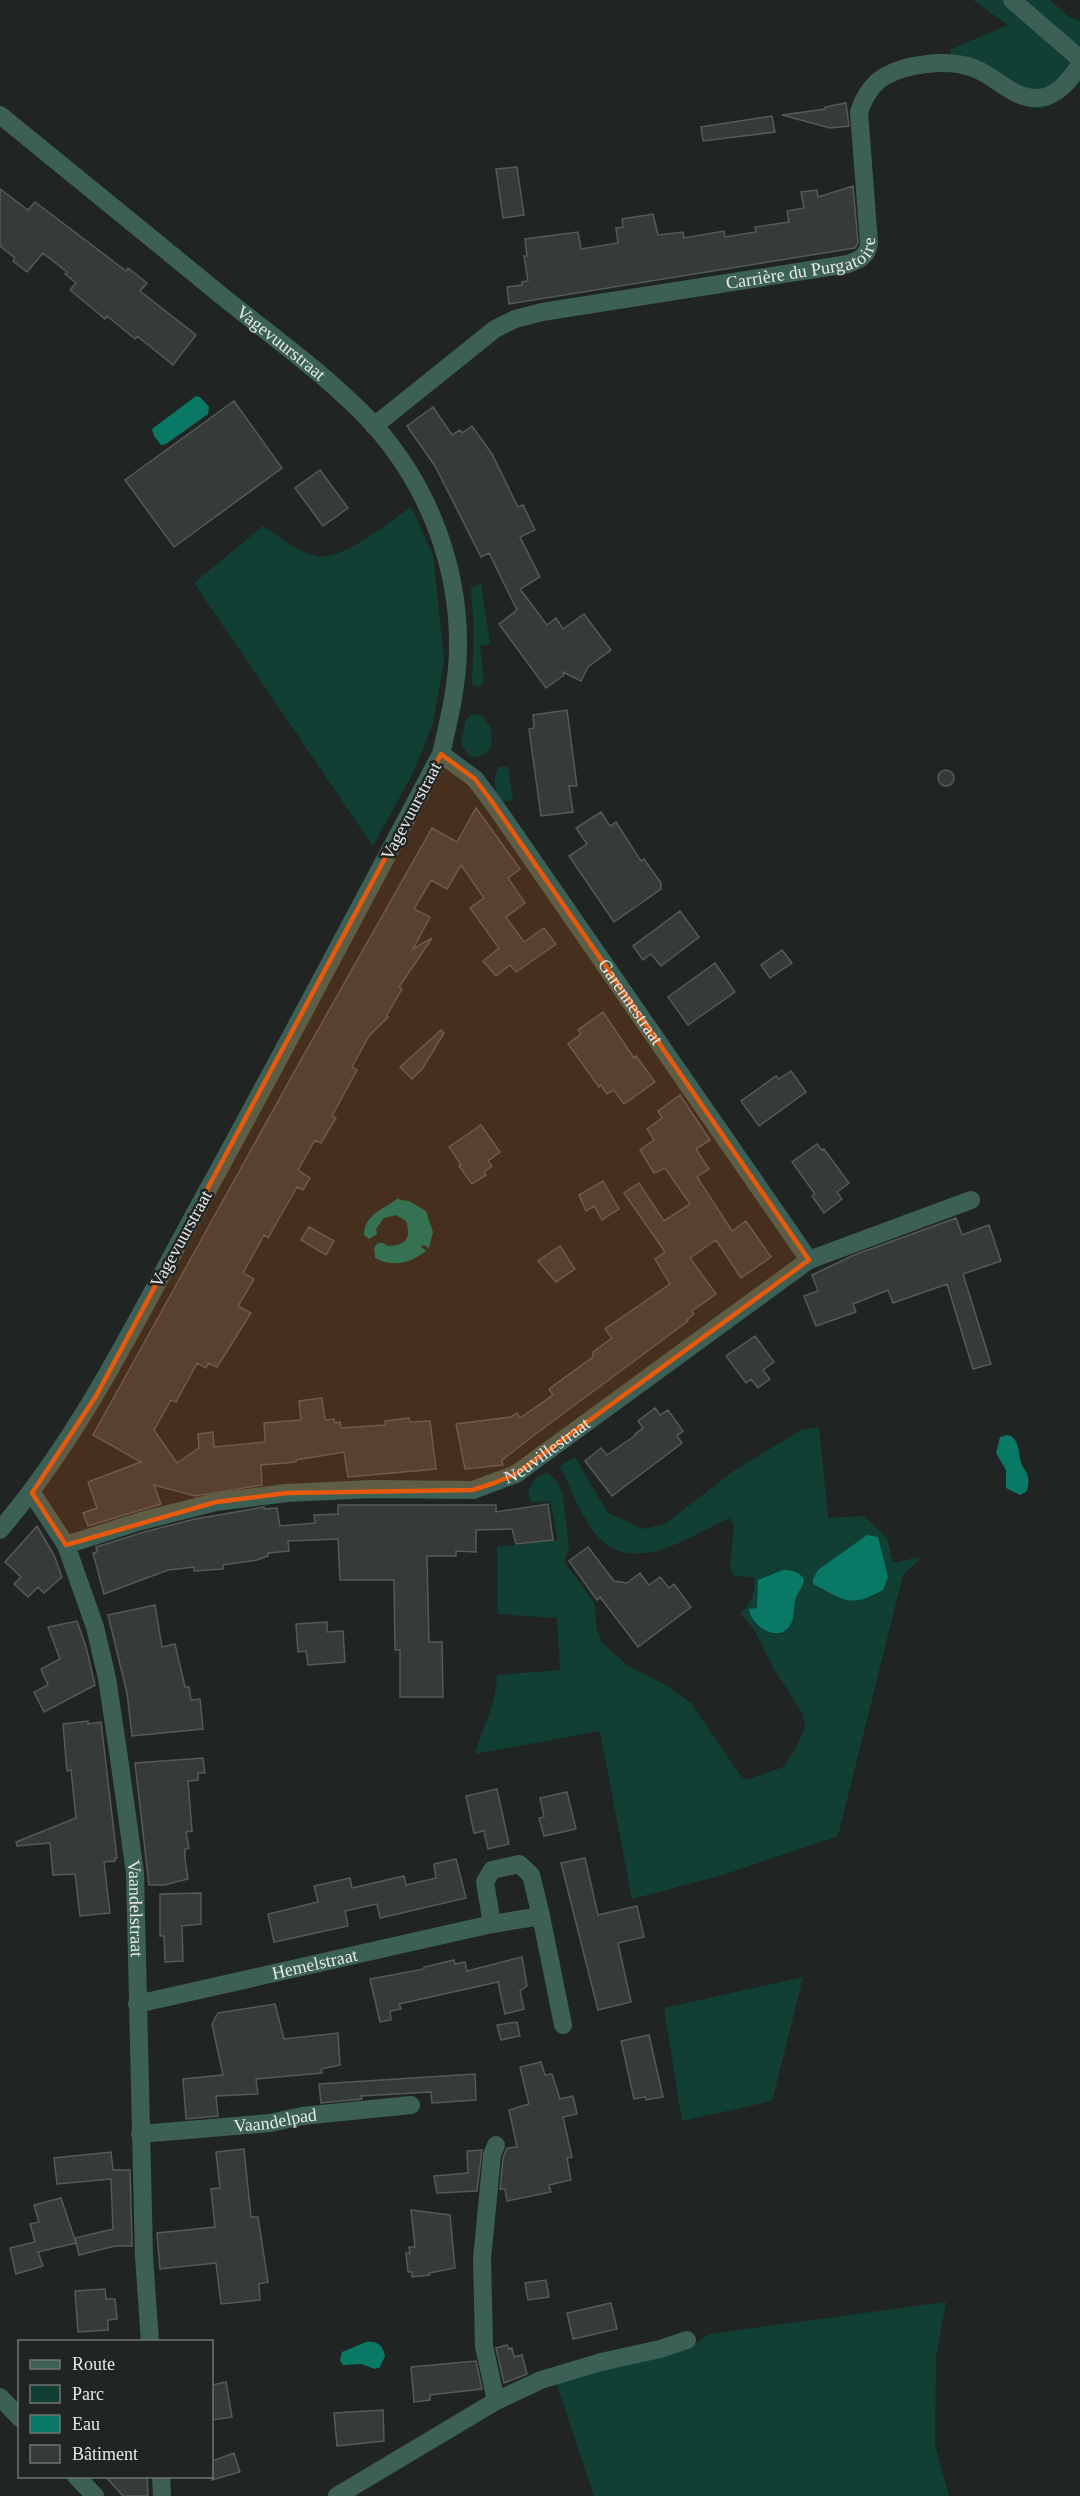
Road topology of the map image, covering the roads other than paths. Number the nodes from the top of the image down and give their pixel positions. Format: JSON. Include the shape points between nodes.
{"nodes":[{"id":1,"x":1012,"y":0,"type":"edge"},
{"id":2,"x":1080,"y":59,"type":"edge"},
{"id":3,"x":1080,"y":65,"type":"edge"},
{"id":4,"x":0,"y":115,"type":"edge"},
{"id":5,"x":374,"y":426,"type":"junction"},
{"id":6,"x":441,"y":754,"type":"junction"},
{"id":7,"x":971,"y":1200,"type":"dead end"},
{"id":8,"x":809,"y":1260,"type":"junction"},
{"id":9,"x":32,"y":1492,"type":"junction"},
{"id":10,"x":0,"y":1530,"type":"edge"},
{"id":11,"x":66,"y":1545,"type":"junction"},
{"id":12,"x":542,"y":1916,"type":"junction"},
{"id":13,"x":492,"y":1924,"type":"junction"},
{"id":14,"x":137,"y":2004,"type":"junction"},
{"id":15,"x":563,"y":2025,"type":"dead end"},
{"id":16,"x":411,"y":2105,"type":"dead end"},
{"id":17,"x":140,"y":2134,"type":"junction"},
{"id":18,"x":496,"y":2145,"type":"dead end"},
{"id":19,"x":150,"y":2340,"type":"edge"},
{"id":20,"x":687,"y":2340,"type":"dead end"},
{"id":21,"x":0,"y":2397,"type":"edge"},
{"id":22,"x":496,"y":2401,"type":"junction"},
{"id":23,"x":18,"y":2416,"type":"edge"},
{"id":24,"x":78,"y":2478,"type":"edge"},
{"id":25,"x":161,"y":2478,"type":"edge"},
{"id":26,"x":95,"y":2496,"type":"edge"},
{"id":27,"x":162,"y":2496,"type":"edge"},
{"id":28,"x":337,"y":2496,"type":"edge"}],
"edges":[{"from":1,"to":2,"type":"street"},
{"from":3,"to":5,"type":"street","name":"Carrière du Purgatoire","via":[[1056,92],[1038,98],[1018,95],[976,69],[955,63],[924,64],[883,77],[865,96],[859,112],[869,243],[863,256],[848,264],[515,319],[495,329]]},
{"from":4,"to":5,"type":"street","name":"Vagevuurstraat","via":[[313,370]]},
{"from":5,"to":6,"type":"street","name":"Vagevuurstraat","via":[[416,483],[442,538],[455,596],[458,648]]},
{"from":6,"to":8,"type":"street","name":"Garennestraat","via":[[475,779],[493,802]]},
{"from":6,"to":9,"type":"street","name":"Vagevuurstraat","via":[[96,1396]]},
{"from":7,"to":8,"type":"street","name":"Neuvillestraat"},
{"from":8,"to":11,"type":"street","name":"Neuvillestraat","via":[[516,1474],[494,1483],[473,1490],[371,1489],[287,1493],[216,1502]]},
{"from":9,"to":10,"type":"street","name":"Vagevuurstraat"},
{"from":9,"to":11,"type":"street","name":"Vaandelstraat"},
{"from":11,"to":14,"type":"street","name":"Vaandelstraat","via":[[95,1627],[110,1701],[135,1873]]},
{"from":12,"to":13,"type":"street","name":"Hemelstraat"},
{"from":12,"to":13,"type":"street","via":[[531,1875],[519,1864],[492,1870],[485,1882]]},
{"from":12,"to":15,"type":"street"},
{"from":13,"to":14,"type":"street","name":"Hemelstraat"},
{"from":14,"to":17,"type":"street","name":"Vaandelstraat"},
{"from":16,"to":17,"type":"street","name":"Vaandelpad"},
{"from":17,"to":19,"type":"street","name":"Vaandelstraat"},
{"from":18,"to":22,"type":"street","via":[[482,2259],[484,2346]]},
{"from":20,"to":22,"type":"street","via":[[541,2380]]},
{"from":21,"to":23,"type":"street"},
{"from":22,"to":28,"type":"street"},
{"from":24,"to":26,"type":"street"},
{"from":25,"to":27,"type":"street"}]}
